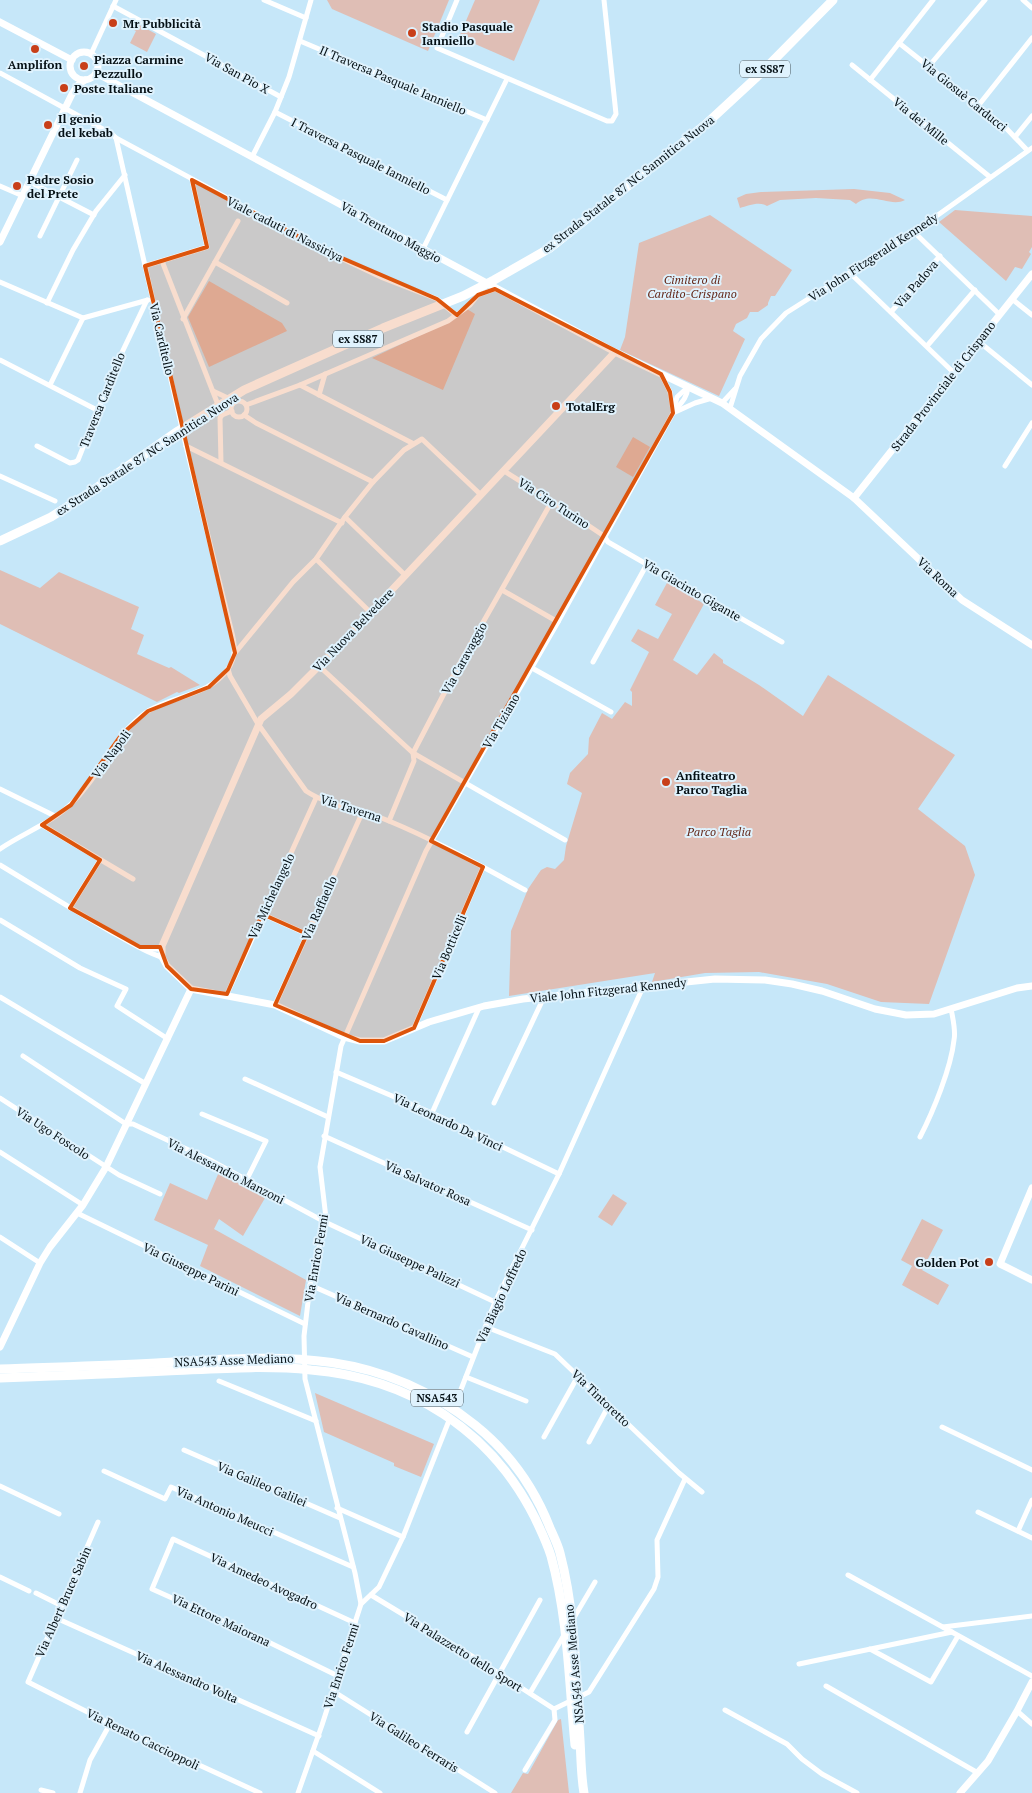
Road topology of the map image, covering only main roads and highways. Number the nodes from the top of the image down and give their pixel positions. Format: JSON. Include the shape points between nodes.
{"nodes":[{"id":1,"x":833,"y":0,"type":"edge"},
{"id":2,"x":0,"y":541,"type":"edge"},
{"id":3,"x":0,"y":1369,"type":"edge"},
{"id":4,"x":0,"y":1378,"type":"edge"},
{"id":5,"x":580,"y":1793,"type":"edge"},
{"id":6,"x":584,"y":1793,"type":"edge"}],
"edges":[{"from":1,"to":2,"type":"highway","name":"ex Strada Statale 87 NC Sannitica Nuova","number":"ex SS87","via":[[706,124],[550,248],[463,296],[244,390],[51,517]]},
{"from":3,"to":6,"type":"highway","name":"NSA543 Asse Mediano","number":"NSA543","via":[[247,1358],[314,1360],[375,1371],[408,1383],[468,1419],[507,1455],[530,1486],[560,1552],[572,1618]]},
{"from":4,"to":5,"type":"highway","name":"NSA543 Asse Mediano","number":"NSA543","via":[[241,1368],[311,1370],[338,1373],[392,1388],[420,1400],[454,1421],[514,1482],[551,1555],[565,1632]]}]}
